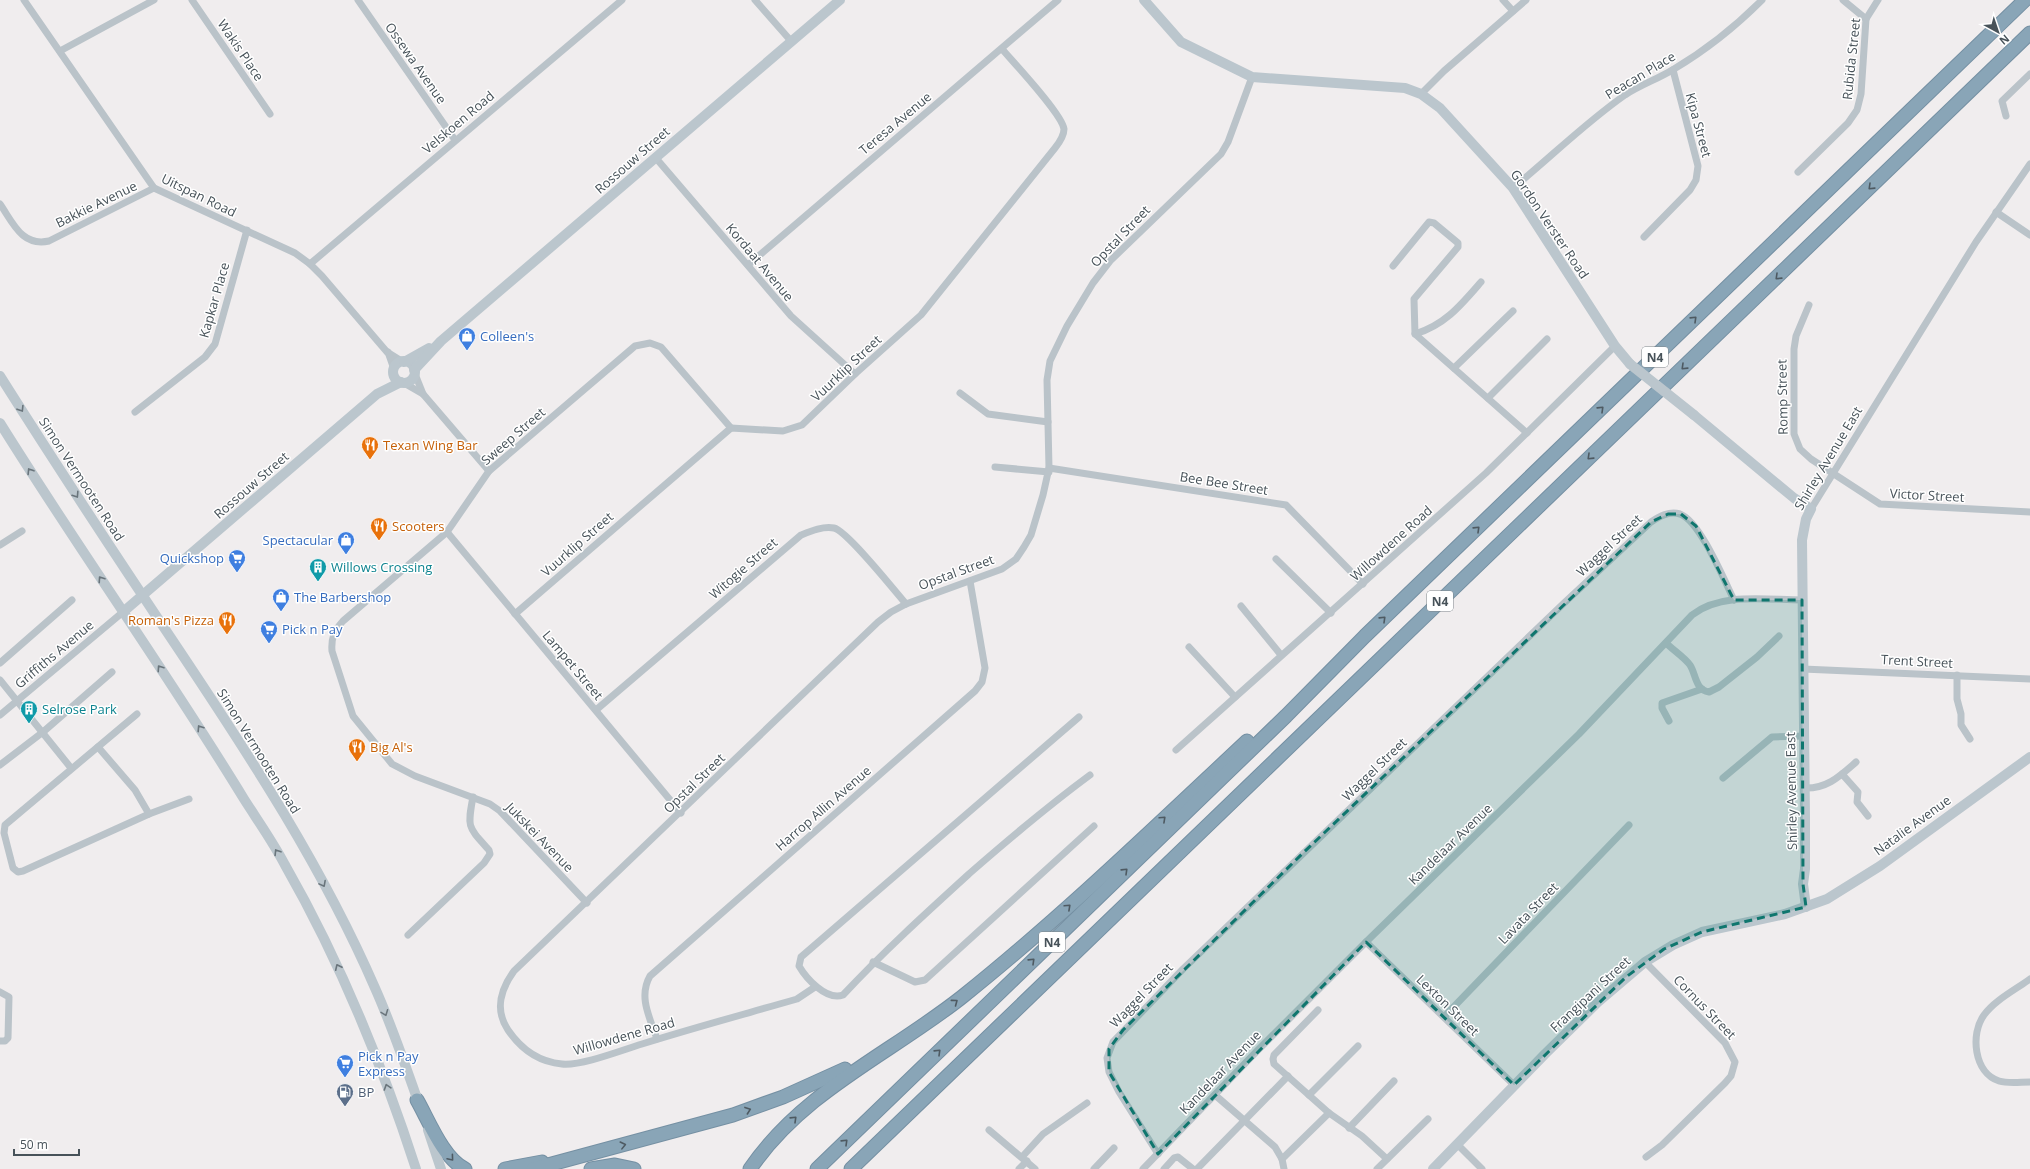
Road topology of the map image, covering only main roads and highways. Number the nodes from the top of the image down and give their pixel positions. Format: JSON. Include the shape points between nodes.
{"nodes":[{"id":1,"x":840,"y":0,"type":"edge"},
{"id":2,"x":1144,"y":0,"type":"edge"},
{"id":3,"x":2024,"y":1,"type":"edge"},
{"id":4,"x":2030,"y":33,"type":"edge"},
{"id":5,"x":2030,"y":41,"type":"edge"},
{"id":6,"x":1892,"y":166,"type":"junction"},
{"id":7,"x":441,"y":341,"type":"junction"},
{"id":8,"x":404,"y":362,"type":"junction"},
{"id":9,"x":394,"y":369,"type":"junction"},
{"id":10,"x":414,"y":372,"type":"junction"},
{"id":11,"x":0,"y":376,"type":"edge"},
{"id":12,"x":402,"y":383,"type":"junction"},
{"id":13,"x":378,"y":394,"type":"junction"},
{"id":14,"x":0,"y":423,"type":"edge"},
{"id":15,"x":1811,"y":509,"type":"joint"},
{"id":16,"x":143,"y":595,"type":"junction"},
{"id":17,"x":123,"y":612,"type":"junction"},
{"id":18,"x":1365,"y":636,"type":"junction"},
{"id":19,"x":2030,"y":757,"type":"edge"},
{"id":20,"x":1806,"y":907,"type":"junction"},
{"id":21,"x":888,"y":1048,"type":"junction"},
{"id":22,"x":417,"y":1100,"type":"junction"},
{"id":23,"x":585,"y":1155,"type":"junction"},
{"id":24,"x":416,"y":1169,"type":"edge"},
{"id":25,"x":441,"y":1169,"type":"edge"},
{"id":26,"x":465,"y":1169,"type":"edge"},
{"id":27,"x":505,"y":1169,"type":"edge"},
{"id":28,"x":533,"y":1169,"type":"edge"},
{"id":29,"x":591,"y":1169,"type":"edge"},
{"id":30,"x":634,"y":1169,"type":"edge"},
{"id":31,"x":750,"y":1169,"type":"edge"},
{"id":32,"x":817,"y":1169,"type":"edge"},
{"id":33,"x":851,"y":1169,"type":"edge"},
{"id":34,"x":1433,"y":1169,"type":"edge"}],
"edges":[{"from":1,"to":7,"type":"main road","name":"Rossouw Street"},
{"from":2,"to":15,"type":"main road","name":"Gordon Verster Road","bridge":true,"via":[[1181,42],[1252,77],[1405,88],[1421,94],[1440,108],[1513,188],[1615,346],[1630,364]]},
{"from":18,"to":3,"type":"highway","number":"N4","one_way":true},
{"from":4,"to":6,"type":"highway","number":"N4"},
{"from":5,"to":6,"type":"highway","via":[[1923,141]]},
{"from":6,"to":33,"type":"highway","number":"N4","one_way":true},
{"from":7,"to":8,"type":"main road","name":"Rossouw Street"},
{"from":7,"to":10,"type":"main road","name":"Rossouw Street"},
{"from":8,"to":9,"type":"main road"},
{"from":8,"to":10,"type":"main road","via":[[411,364]]},
{"from":9,"to":12,"type":"main road","via":[[394,376]]},
{"from":9,"to":13,"type":"main road","name":"Rossouw Street"},
{"from":10,"to":12,"type":"main road","via":[[412,379]]},
{"from":11,"to":16,"type":"main road","name":"Simon Vermooten Road","one_way":true,"via":[[56,466]]},
{"from":12,"to":13,"type":"main road","name":"Rossouw Street"},
{"from":13,"to":16,"type":"main road","name":"Rossouw Street"},
{"from":17,"to":14,"type":"main road","one_way":true,"via":[[48,501]]},
{"from":15,"to":20,"type":"main road","name":"Shirley Avenue East","via":[[1804,523],[1802,540],[1805,869],[1803,884]]},
{"from":16,"to":17,"type":"main road","name":"Rossouw Street"},
{"from":16,"to":22,"type":"main road","name":"Simon Vermooten Road","one_way":true,"via":[[248,753],[307,854],[376,989]]},
{"from":24,"to":17,"type":"main road","one_way":true,"via":[[366,1028],[332,954],[285,865],[219,756]]},
{"from":21,"to":18,"type":"highway","one_way":true,"via":[[955,1003],[1039,934]]},
{"from":32,"to":18,"type":"highway","number":"N4","one_way":true,"via":[[1286,716]]},
{"from":19,"to":20,"type":"main road","name":"Natalie Avenue","via":[[1880,866],[1837,893]]},
{"from":20,"to":34,"type":"main road","name":"Frangipani Street","via":[[1702,932],[1672,945],[1645,962],[1598,1002]]},
{"from":23,"to":21,"type":"highway","one_way":true,"via":[[733,1115],[832,1076]]},
{"from":31,"to":21,"type":"highway","one_way":true,"via":[[781,1132],[813,1101]]},
{"from":22,"to":25,"type":"main road","name":"Simon Vermooten Road"},
{"from":22,"to":26,"type":"highway","one_way":true,"via":[[448,1156]]},
{"from":23,"to":27,"type":"highway"},
{"from":23,"to":28,"type":"highway"},
{"from":29,"to":30,"type":"highway","via":[[615,1165]]}]}
